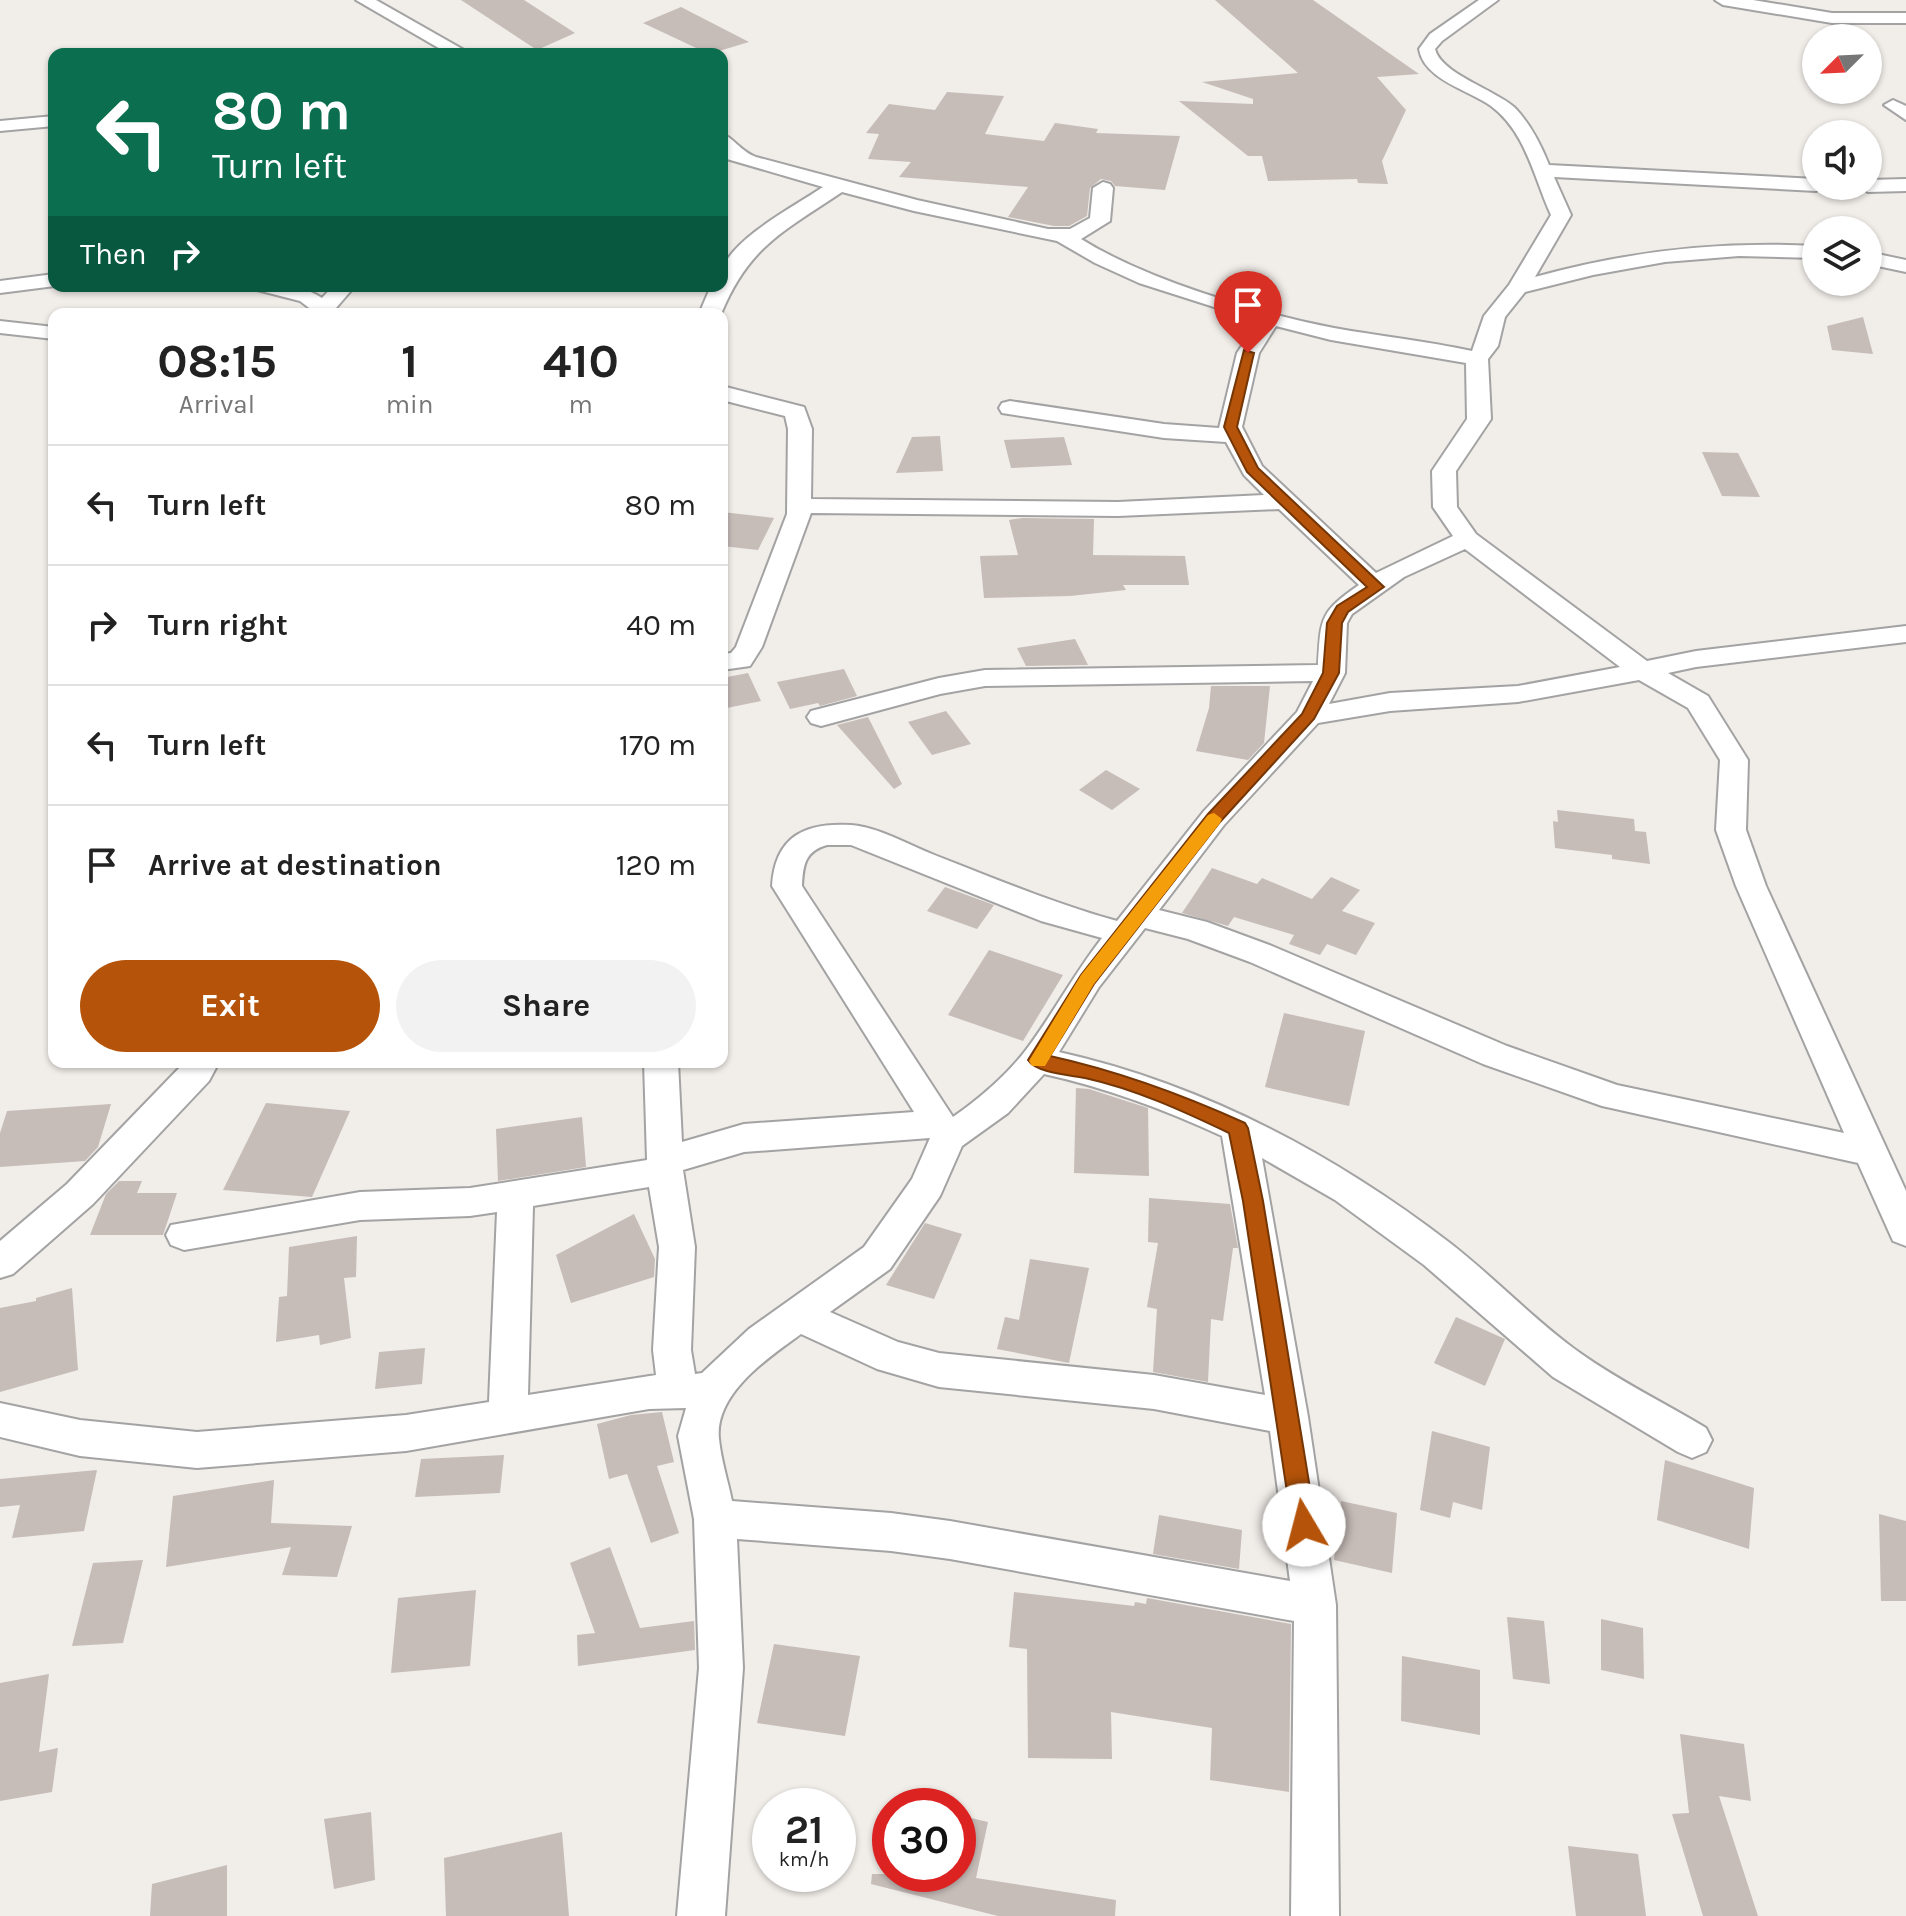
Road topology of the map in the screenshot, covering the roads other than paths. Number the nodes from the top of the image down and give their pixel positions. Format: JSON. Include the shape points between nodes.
{"nodes":[{"id":1,"x":364,"y":0,"type":"edge"},
{"id":2,"x":1490,"y":0,"type":"edge"},
{"id":3,"x":1723,"y":0,"type":"edge"},
{"id":4,"x":1906,"y":18,"type":"edge"},
{"id":5,"x":428,"y":35,"type":"junction"},
{"id":6,"x":416,"y":48,"type":"edge"},
{"id":7,"x":451,"y":48,"type":"edge"},
{"id":8,"x":48,"y":122,"type":"edge"},
{"id":9,"x":0,"y":126,"type":"edge"},
{"id":10,"x":728,"y":148,"type":"edge"},
{"id":11,"x":1541,"y":171,"type":"junction"},
{"id":12,"x":1802,"y":184,"type":"edge"},
{"id":13,"x":839,"y":185,"type":"junction"},
{"id":14,"x":1906,"y":185,"type":"edge"},
{"id":15,"x":1882,"y":186,"type":"edge"},
{"id":16,"x":1103,"y":188,"type":"dead end"},
{"id":17,"x":1061,"y":235,"type":"junction"},
{"id":18,"x":1802,"y":251,"type":"edge"},
{"id":19,"x":1882,"y":261,"type":"edge"},
{"id":20,"x":1906,"y":266,"type":"edge"},
{"id":21,"x":728,"y":276,"type":"edge"},
{"id":22,"x":48,"y":281,"type":"edge"},
{"id":23,"x":0,"y":287,"type":"edge"},
{"id":24,"x":1518,"y":288,"type":"junction"},
{"id":25,"x":287,"y":292,"type":"edge"},
{"id":26,"x":324,"y":308,"type":"edge"},
{"id":27,"x":1271,"y":318,"type":"junction"},
{"id":28,"x":0,"y":327,"type":"edge"},
{"id":29,"x":48,"y":332,"type":"edge"},
{"id":30,"x":1477,"y":359,"type":"junction"},
{"id":31,"x":728,"y":395,"type":"edge"},
{"id":32,"x":1010,"y":408,"type":"dead end"},
{"id":33,"x":1235,"y":436,"type":"junction"},
{"id":34,"x":1285,"y":501,"type":"junction"},
{"id":35,"x":799,"y":506,"type":"junction"},
{"id":36,"x":1467,"y":539,"type":"junction"},
{"id":37,"x":1376,"y":587,"type":"junction"},
{"id":38,"x":1906,"y":634,"type":"edge"},
{"id":39,"x":728,"y":661,"type":"edge"},
{"id":40,"x":1640,"y":669,"type":"junction"},
{"id":41,"x":1331,"y":673,"type":"junction"},
{"id":42,"x":1309,"y":716,"type":"junction"},
{"id":43,"x":821,"y":717,"type":"dead end"},
{"id":44,"x":1132,"y":925,"type":"junction"},
{"id":45,"x":1037,"y":1060,"type":"junction"},
{"id":46,"x":199,"y":1068,"type":"edge"},
{"id":47,"x":661,"y":1068,"type":"edge"},
{"id":48,"x":1238,"y":1128,"type":"junction"},
{"id":49,"x":944,"y":1131,"type":"junction"},
{"id":50,"x":1871,"y":1152,"type":"junction"},
{"id":51,"x":665,"y":1166,"type":"junction"},
{"id":52,"x":515,"y":1194,"type":"junction"},
{"id":53,"x":1906,"y":1231,"type":"edge"},
{"id":54,"x":184,"y":1235,"type":"dead end"},
{"id":55,"x":0,"y":1263,"type":"edge"},
{"id":56,"x":798,"y":1315,"type":"junction"},
{"id":57,"x":694,"y":1391,"type":"junction"},
{"id":58,"x":509,"y":1417,"type":"junction"},
{"id":59,"x":1288,"y":1417,"type":"junction"},
{"id":60,"x":0,"y":1420,"type":"edge"},
{"id":61,"x":1692,"y":1440,"type":"dead end"},
{"id":62,"x":715,"y":1519,"type":"junction"},
{"id":63,"x":1315,"y":1605,"type":"junction"},
{"id":64,"x":701,"y":1916,"type":"edge"},
{"id":65,"x":1315,"y":1916,"type":"edge"}],
"edges":[{"from":1,"to":5,"type":"street"},
{"from":2,"to":11,"type":"street","via":[[1426,51],[1435,66],[1518,119]]},
{"from":3,"to":4,"type":"street","via":[[1832,18]]},
{"from":5,"to":6,"type":"street"},
{"from":5,"to":7,"type":"street"},
{"from":8,"to":9,"type":"street"},
{"from":10,"to":13,"type":"street","via":[[749,161]]},
{"from":11,"to":12,"type":"street"},
{"from":11,"to":24,"type":"street","via":[[1561,215]]},
{"from":13,"to":17,"type":"street"},
{"from":13,"to":21,"type":"street","via":[[769,233]]},
{"from":14,"to":15,"type":"street"},
{"from":16,"to":17,"type":"street","via":[[1100,221],[1074,235]]},
{"from":17,"to":27,"type":"street","via":[[1198,298]]},
{"from":18,"to":24,"type":"street","via":[[1672,252]]},
{"from":19,"to":20,"type":"street"},
{"from":22,"to":23,"type":"street"},
{"from":24,"to":30,"type":"street","via":[[1495,316],[1487,346]]},
{"from":25,"to":26,"type":"street"},
{"from":27,"to":30,"type":"street"},
{"from":27,"to":33,"type":"street","via":[[1248,353],[1230,427]]},
{"from":28,"to":29,"type":"street"},
{"from":30,"to":36,"type":"street","via":[[1479,419],[1444,471],[1445,507]]},
{"from":31,"to":35,"type":"street","via":[[796,412]]},
{"from":32,"to":33,"type":"street"},
{"from":33,"to":34,"type":"street","via":[[1252,470]]},
{"from":34,"to":35,"type":"street","via":[[1046,510]]},
{"from":34,"to":37,"type":"street"},
{"from":35,"to":39,"type":"street","via":[[749,647],[740,660]]},
{"from":36,"to":37,"type":"street","via":[[1395,572]]},
{"from":36,"to":40,"type":"street"},
{"from":37,"to":41,"type":"street","via":[[1342,609],[1334,623]]},
{"from":38,"to":40,"type":"street"},
{"from":40,"to":42,"type":"street","via":[[1518,694],[1390,702]]},
{"from":40,"to":50,"type":"street","via":[[1698,702],[1734,760],[1731,830]]},
{"from":41,"to":42,"type":"street"},
{"from":41,"to":43,"type":"street","via":[[985,678]]},
{"from":42,"to":44,"type":"street","via":[[1214,818]]},
{"from":44,"to":45,"type":"street","via":[[1088,979]]},
{"from":44,"to":49,"type":"street","via":[[1052,913],[855,835],[827,834],[801,843],[787,864],[787,886]]},
{"from":44,"to":50,"type":"street","via":[[1196,930],[1495,1055],[1614,1097]]},
{"from":45,"to":48,"type":"street","via":[[1109,1076]]},
{"from":45,"to":49,"type":"street","via":[[996,1104]]},
{"from":46,"to":55,"type":"street","via":[[80,1194]]},
{"from":47,"to":51,"type":"street"},
{"from":48,"to":59,"type":"street"},
{"from":48,"to":61,"type":"street","via":[[1348,1190],[1437,1254],[1567,1365]]},
{"from":49,"to":51,"type":"street","via":[[744,1138],[709,1146]]},
{"from":49,"to":56,"type":"street","via":[[927,1186],[877,1258]]},
{"from":50,"to":53,"type":"street"},
{"from":51,"to":52,"type":"street"},
{"from":51,"to":57,"type":"street","via":[[677,1247],[672,1350]]},
{"from":52,"to":54,"type":"street","via":[[470,1202],[360,1206]]},
{"from":52,"to":58,"type":"street"},
{"from":56,"to":57,"type":"street"},
{"from":56,"to":59,"type":"street","via":[[891,1357],[939,1370],[1154,1392]]},
{"from":57,"to":58,"type":"street","via":[[649,1392]]},
{"from":57,"to":62,"type":"street"},
{"from":58,"to":60,"type":"street","via":[[406,1433],[197,1450],[80,1438]]},
{"from":59,"to":63,"type":"street"},
{"from":62,"to":63,"type":"street","via":[[950,1540]]},
{"from":62,"to":64,"type":"street","via":[[721,1668]]},
{"from":63,"to":65,"type":"street"}]}
